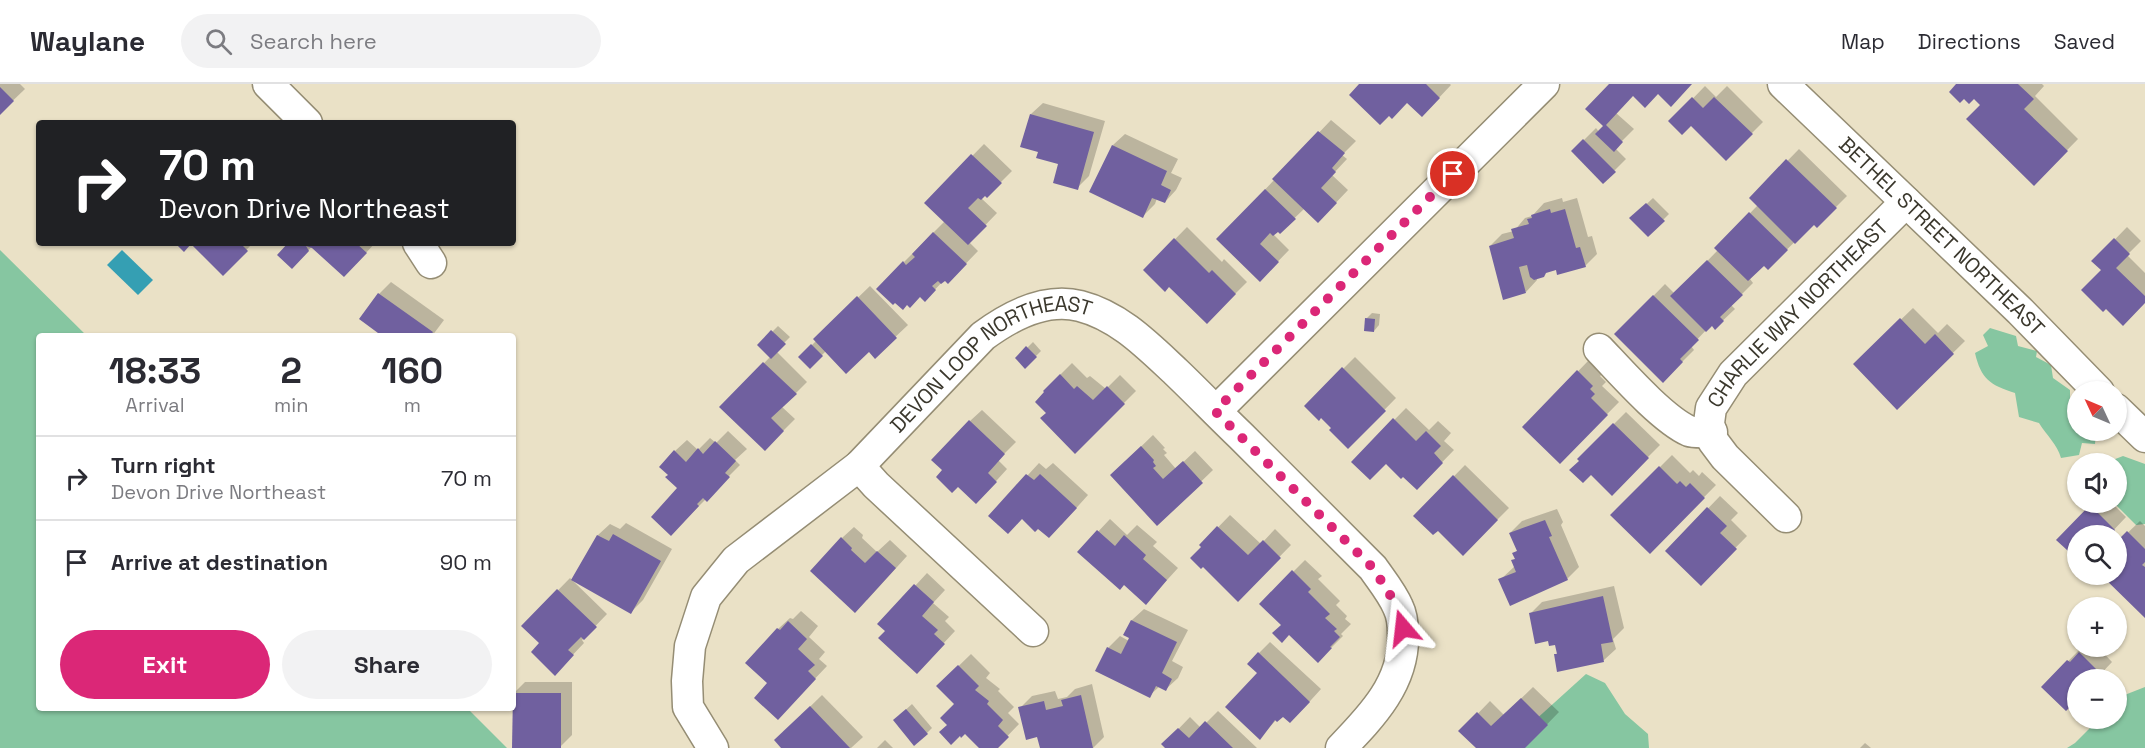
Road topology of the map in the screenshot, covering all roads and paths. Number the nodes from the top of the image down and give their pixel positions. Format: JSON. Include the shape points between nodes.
{"nodes":[{"id":1,"x":268,"y":84,"type":"edge"},
{"id":2,"x":1544,"y":84,"type":"edge"},
{"id":3,"x":1783,"y":84,"type":"edge"},
{"id":4,"x":304,"y":120,"type":"edge"},
{"id":5,"x":1906,"y":202,"type":"junction"},
{"id":6,"x":1599,"y":349,"type":"dead end"},
{"id":7,"x":2088,"y":381,"type":"edge"},
{"id":8,"x":1215,"y":411,"type":"junction"},
{"id":9,"x":2127,"y":420,"type":"edge"},
{"id":10,"x":1712,"y":432,"type":"junction"},
{"id":11,"x":2145,"y":437,"type":"edge"},
{"id":12,"x":859,"y":465,"type":"junction"},
{"id":13,"x":1786,"y":517,"type":"dead end"},
{"id":14,"x":1033,"y":631,"type":"dead end"},
{"id":15,"x":713,"y":748,"type":"edge"},
{"id":16,"x":1341,"y":748,"type":"edge"}],
"edges":[{"from":1,"to":4,"type":"street"},
{"from":2,"to":8,"type":"street"},
{"from":3,"to":5,"type":"street","name":"BETHEL STREET NORTHEAST"},
{"from":5,"to":7,"type":"street","name":"BETHEL STREET NORTHEAST"},
{"from":5,"to":10,"type":"street","name":"CHARLIE WAY NORTHEAST","via":[[1733,374],[1711,408]]},
{"from":6,"to":10,"type":"street","via":[[1675,423],[1690,432]]},
{"from":8,"to":12,"type":"street","name":"DEVON LOOP NORTHEAST","via":[[1118,322],[1077,305],[1055,305],[1004,320],[983,336]]},
{"from":8,"to":16,"type":"street","name":"DEVON LOOP NORTHEAST","via":[[1373,568],[1399,609],[1403,646],[1399,671],[1385,698]]},
{"from":9,"to":11,"type":"street"},
{"from":10,"to":13,"type":"street","via":[[1713,441],[1725,457]]},
{"from":12,"to":14,"type":"street"},
{"from":12,"to":15,"type":"street","name":"DEVON LOOP NORTHEAST","via":[[736,560],[706,597],[690,646],[688,707]]}]}
